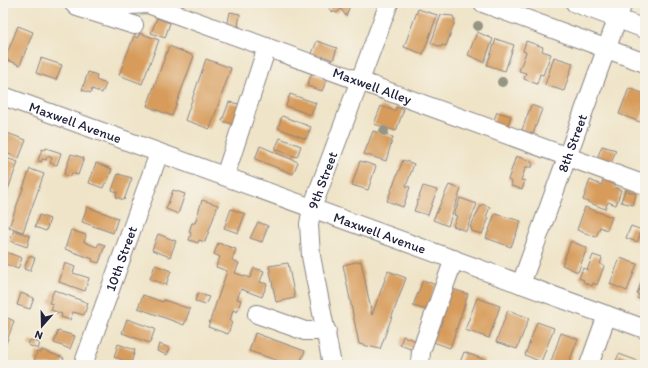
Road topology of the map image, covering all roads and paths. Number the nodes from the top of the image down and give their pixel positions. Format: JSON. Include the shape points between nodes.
{"nodes":[{"id":1,"x":73,"y":3,"type":"edge"},
{"id":2,"x":96,"y":3,"type":"edge"},
{"id":3,"x":389,"y":3,"type":"edge"},
{"id":4,"x":483,"y":3,"type":"edge"},
{"id":5,"x":575,"y":3,"type":"edge"},
{"id":6,"x":620,"y":11,"type":"edge"},
{"id":7,"x":134,"y":25,"type":"dead end"},
{"id":8,"x":645,"y":29,"type":"edge"},
{"id":9,"x":267,"y":48,"type":"junction"},
{"id":10,"x":606,"y":48,"type":"junction"},
{"id":11,"x":645,"y":63,"type":"edge"},
{"id":12,"x":359,"y":81,"type":"junction"},
{"id":13,"x":3,"y":96,"type":"edge"},
{"id":14,"x":159,"y":153,"type":"junction"},
{"id":15,"x":568,"y":157,"type":"junction"},
{"id":16,"x":225,"y":176,"type":"junction"},
{"id":17,"x":645,"y":185,"type":"edge"},
{"id":18,"x":312,"y":208,"type":"junction"},
{"id":19,"x":454,"y":260,"type":"junction"},
{"id":20,"x":521,"y":284,"type":"junction"},
{"id":21,"x":257,"y":314,"type":"dead end"},
{"id":22,"x":607,"y":315,"type":"junction"},
{"id":23,"x":645,"y":329,"type":"edge"},
{"id":24,"x":327,"y":331,"type":"junction"},
{"id":25,"x":424,"y":364,"type":"edge"},
{"id":26,"x":83,"y":365,"type":"edge"},
{"id":27,"x":332,"y":365,"type":"edge"},
{"id":28,"x":589,"y":365,"type":"edge"}],
"edges":[{"from":1,"to":7,"type":"street"},
{"from":2,"to":9,"type":"street","name":"Maxwell Alley","via":[[112,6],[148,4]]},
{"from":3,"to":12,"type":"street","name":"9th Street"},
{"from":4,"to":10,"type":"street"},
{"from":5,"to":6,"type":"street"},
{"from":6,"to":8,"type":"street"},
{"from":6,"to":10,"type":"street","name":"8th Street"},
{"from":9,"to":12,"type":"street","name":"Maxwell Alley"},
{"from":9,"to":16,"type":"street"},
{"from":10,"to":11,"type":"street"},
{"from":10,"to":15,"type":"street","name":"8th Street"},
{"from":12,"to":15,"type":"street","name":"Maxwell Alley"},
{"from":12,"to":18,"type":"street","name":"9th Street"},
{"from":13,"to":14,"type":"street","name":"Maxwell Avenue"},
{"from":14,"to":16,"type":"street","name":"Maxwell Avenue"},
{"from":14,"to":26,"type":"street","name":"10th Street"},
{"from":15,"to":17,"type":"street","name":"Maxwell Alley"},
{"from":15,"to":20,"type":"street","name":"8th Street"},
{"from":16,"to":18,"type":"street","name":"Maxwell Avenue"},
{"from":18,"to":19,"type":"street","name":"Maxwell Avenue"},
{"from":18,"to":24,"type":"street","name":"9th Street","via":[[309,224],[311,256]]},
{"from":19,"to":20,"type":"street","name":"Maxwell Avenue"},
{"from":19,"to":25,"type":"street","via":[[421,351]]},
{"from":20,"to":22,"type":"street","name":"Maxwell Avenue"},
{"from":21,"to":24,"type":"street","via":[[305,331]]},
{"from":22,"to":23,"type":"street","name":"Maxwell Avenue"},
{"from":22,"to":28,"type":"street"},
{"from":24,"to":27,"type":"street","name":"9th Street"}]}
